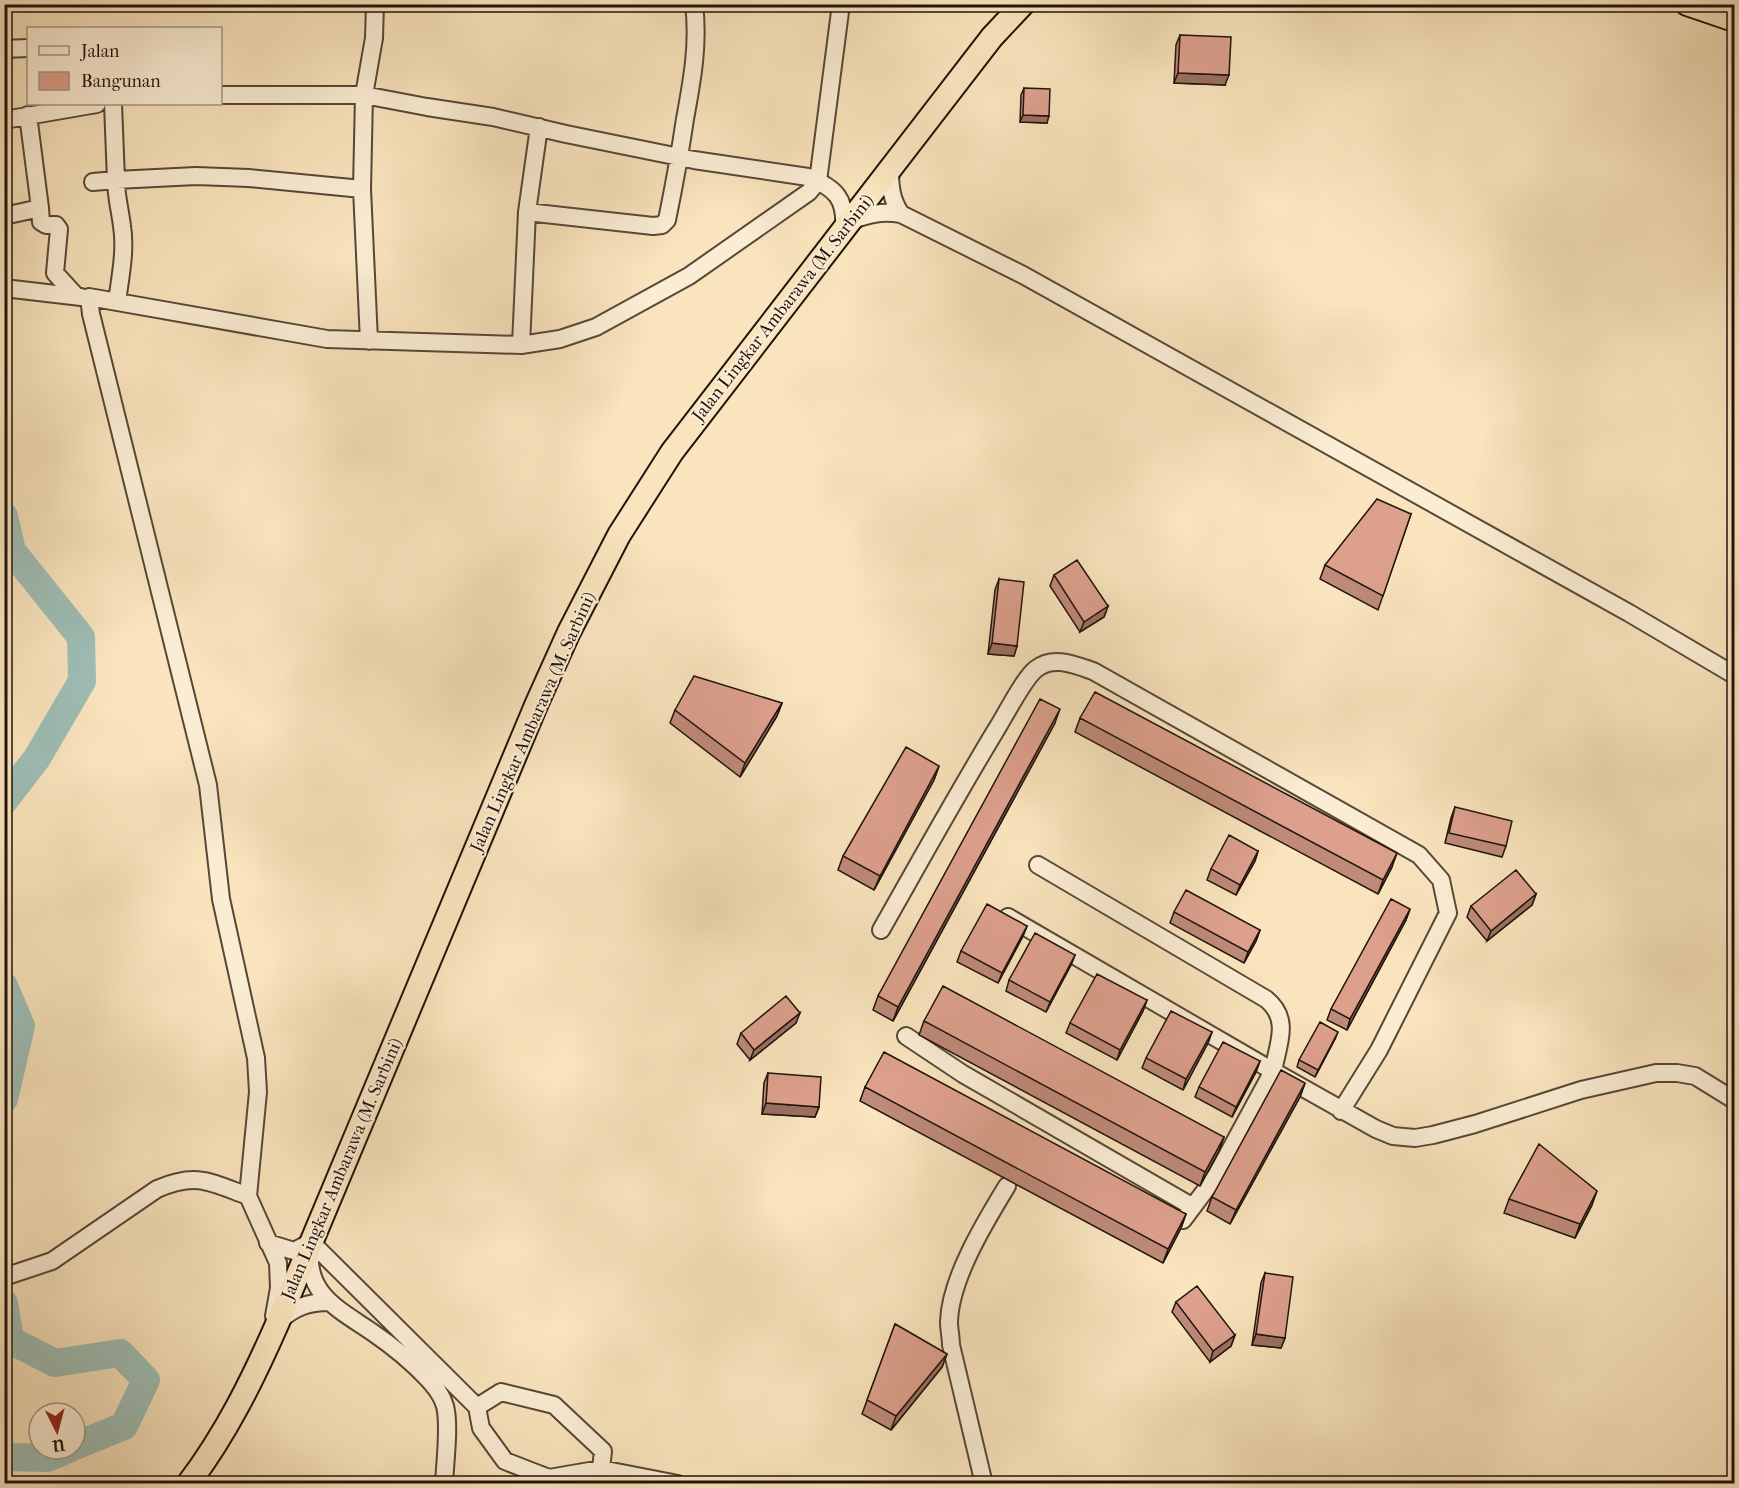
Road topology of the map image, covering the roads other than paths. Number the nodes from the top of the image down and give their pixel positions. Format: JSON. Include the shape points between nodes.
{"nodes":[{"id":1,"x":375,"y":4,"type":"edge"},
{"id":2,"x":694,"y":4,"type":"edge"},
{"id":3,"x":841,"y":4,"type":"edge"},
{"id":4,"x":1023,"y":4,"type":"edge"},
{"id":5,"x":1687,"y":4,"type":"edge"},
{"id":6,"x":1734,"y":20,"type":"edge"},
{"id":7,"x":27,"y":48,"type":"edge"},
{"id":8,"x":4,"y":49,"type":"edge"},
{"id":9,"x":222,"y":94,"type":"edge"},
{"id":10,"x":364,"y":95,"type":"junction"},
{"id":11,"x":74,"y":105,"type":"edge"},
{"id":12,"x":113,"y":105,"type":"edge"},
{"id":13,"x":28,"y":115,"type":"junction"},
{"id":14,"x":4,"y":120,"type":"edge"},
{"id":15,"x":539,"y":127,"type":"junction"},
{"id":16,"x":680,"y":156,"type":"junction"},
{"id":17,"x":886,"y":175,"type":"junction"},
{"id":18,"x":116,"y":180,"type":"junction"},
{"id":19,"x":818,"y":181,"type":"junction"},
{"id":20,"x":93,"y":182,"type":"dead end"},
{"id":21,"x":362,"y":189,"type":"junction"},
{"id":22,"x":838,"y":195,"type":"junction"},
{"id":23,"x":40,"y":208,"type":"junction"},
{"id":24,"x":527,"y":212,"type":"junction"},
{"id":25,"x":901,"y":214,"type":"junction"},
{"id":26,"x":4,"y":216,"type":"edge"},
{"id":27,"x":847,"y":225,"type":"junction"},
{"id":28,"x":4,"y":288,"type":"edge"},
{"id":29,"x":82,"y":297,"type":"junction"},
{"id":30,"x":117,"y":302,"type":"junction"},
{"id":31,"x":369,"y":341,"type":"junction"},
{"id":32,"x":521,"y":345,"type":"junction"},
{"id":33,"x":1734,"y":675,"type":"edge"},
{"id":34,"x":1038,"y":865,"type":"dead end"},
{"id":35,"x":1000,"y":913,"type":"edge"},
{"id":36,"x":880,"y":930,"type":"dead end"},
{"id":37,"x":906,"y":1036,"type":"dead end"},
{"id":38,"x":1273,"y":1071,"type":"junction"},
{"id":39,"x":1734,"y":1100,"type":"edge"},
{"id":40,"x":1341,"y":1111,"type":"junction"},
{"id":41,"x":1006,"y":1186,"type":"dead end"},
{"id":42,"x":248,"y":1196,"type":"junction"},
{"id":43,"x":311,"y":1242,"type":"junction"},
{"id":44,"x":268,"y":1243,"type":"junction"},
{"id":45,"x":4,"y":1277,"type":"edge"},
{"id":46,"x":329,"y":1302,"type":"junction"},
{"id":47,"x":278,"y":1322,"type":"junction"},
{"id":48,"x":268,"y":1343,"type":"junction"},
{"id":49,"x":477,"y":1407,"type":"junction"},
{"id":50,"x":601,"y":1469,"type":"junction"},
{"id":51,"x":188,"y":1484,"type":"edge"},
{"id":52,"x":444,"y":1484,"type":"edge"},
{"id":53,"x":678,"y":1484,"type":"edge"},
{"id":54,"x":984,"y":1484,"type":"edge"}],
"edges":[{"from":1,"to":10,"type":"street","via":[[374,38]]},
{"from":2,"to":16,"type":"street","via":[[694,65]]},
{"from":3,"to":19,"type":"street"},
{"from":4,"to":17,"type":"highway","name":"Jalan Lingkar Ambarawa (M. Sarbini)","via":[[992,37]]},
{"from":5,"to":6,"type":"highway"},
{"from":7,"to":8,"type":"street"},
{"from":9,"to":10,"type":"street"},
{"from":10,"to":15,"type":"street"},
{"from":10,"to":21,"type":"street"},
{"from":11,"to":13,"type":"street"},
{"from":12,"to":18,"type":"street"},
{"from":13,"to":14,"type":"street"},
{"from":13,"to":23,"type":"street"},
{"from":15,"to":16,"type":"street"},
{"from":15,"to":24,"type":"street"},
{"from":16,"to":19,"type":"street"},
{"from":16,"to":24,"type":"street","via":[[667,220],[662,225]]},
{"from":17,"to":22,"type":"street","via":[[867,189]]},
{"from":17,"to":25,"type":"street","via":[[893,202]]},
{"from":17,"to":27,"type":"highway","name":"Jalan Lingkar Ambarawa (M. Sarbini)"},
{"from":18,"to":20,"type":"street"},
{"from":18,"to":21,"type":"street","via":[[218,177]]},
{"from":18,"to":30,"type":"street","via":[[123,227]]},
{"from":19,"to":22,"type":"street"},
{"from":19,"to":32,"type":"street","via":[[809,192],[689,276],[596,327],[560,339]]},
{"from":21,"to":31,"type":"street"},
{"from":22,"to":27,"type":"street"},
{"from":23,"to":26,"type":"street"},
{"from":23,"to":29,"type":"street","via":[[41,222],[59,229],[55,273]]},
{"from":24,"to":32,"type":"street"},
{"from":25,"to":27,"type":"street","via":[[871,213]]},
{"from":25,"to":33,"type":"street","via":[[1023,275]]},
{"from":27,"to":43,"type":"highway","name":"Jalan Lingkar Ambarawa (M. Sarbini)","via":[[672,452],[619,535],[537,703]]},
{"from":28,"to":29,"type":"street"},
{"from":29,"to":30,"type":"street"},
{"from":29,"to":42,"type":"street","via":[[91,315],[208,785],[221,899],[256,1058],[258,1092]]},
{"from":30,"to":31,"type":"street","via":[[327,339]]},
{"from":31,"to":32,"type":"street"},
{"from":34,"to":38,"type":"street","via":[[1276,1007],[1281,1035]]},
{"from":35,"to":38,"type":"street"},
{"from":36,"to":40,"type":"street","via":[[956,795],[1036,669],[1049,662],[1063,662],[1093,671],[1419,855],[1441,880],[1448,913],[1379,1050]]},
{"from":37,"to":38,"type":"street","via":[[1188,1214],[1216,1176],[1224,1148]]},
{"from":38,"to":40,"type":"street"},
{"from":39,"to":40,"type":"street","via":[[1695,1076],[1656,1073],[1581,1090],[1475,1124],[1415,1138],[1394,1136]]},
{"from":41,"to":54,"type":"street","via":[[966,1263],[954,1293],[949,1322]]},
{"from":42,"to":44,"type":"street"},
{"from":42,"to":45,"type":"street","via":[[206,1180],[174,1181],[52,1260]]},
{"from":43,"to":44,"type":"street","via":[[294,1251]]},
{"from":43,"to":46,"type":"street","via":[[312,1278]]},
{"from":43,"to":47,"type":"highway","name":"Jalan Lingkar Ambarawa (M. Sarbini)"},
{"from":43,"to":49,"type":"street"},
{"from":44,"to":48,"type":"street","via":[[278,1263],[279,1288]]},
{"from":46,"to":47,"type":"street","via":[[302,1306]]},
{"from":46,"to":52,"type":"street","via":[[421,1372],[441,1397],[447,1416]]},
{"from":47,"to":48,"type":"highway","name":"Jalan Lingkar Ambarawa (M. Sarbini)"},
{"from":48,"to":51,"type":"highway","name":"Jalan Lingkar Ambarawa (M. Sarbini)","via":[[244,1396]]},
{"from":49,"to":50,"type":"street","via":[[481,1428],[505,1461],[549,1478]]},
{"from":49,"to":50,"type":"street","via":[[501,1392],[554,1405],[603,1451]]},
{"from":50,"to":53,"type":"street"}]}
